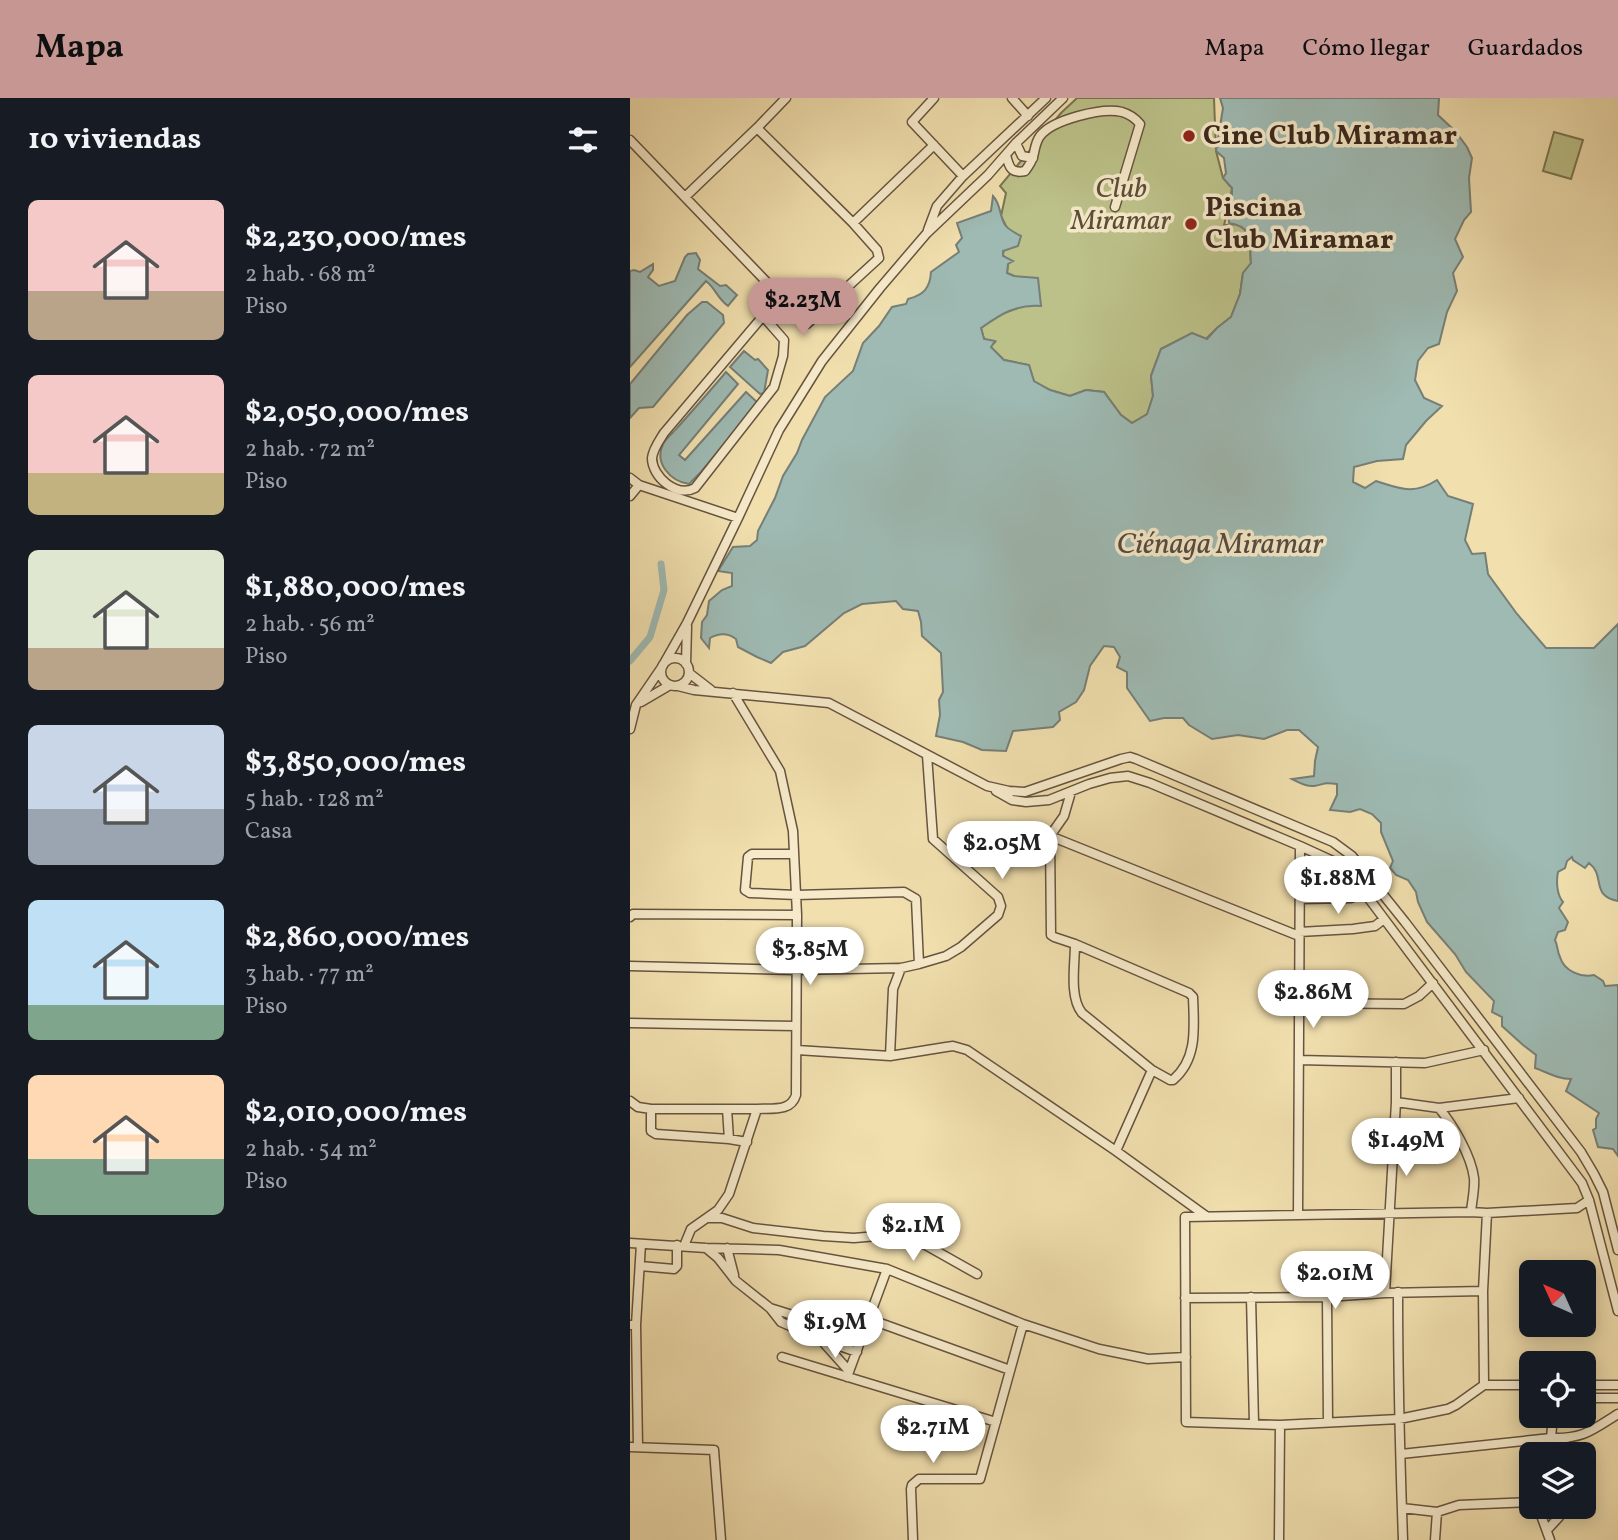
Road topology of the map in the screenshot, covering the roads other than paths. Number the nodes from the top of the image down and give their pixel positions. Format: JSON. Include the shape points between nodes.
{"nodes":[{"id":1,"x":786,"y":98,"type":"edge"},
{"id":2,"x":934,"y":98,"type":"edge"},
{"id":3,"x":1012,"y":98,"type":"edge"},
{"id":4,"x":1046,"y":98,"type":"edge"},
{"id":5,"x":1063,"y":98,"type":"edge"},
{"id":6,"x":1028,"y":116,"type":"junction"},
{"id":7,"x":757,"y":128,"type":"junction"},
{"id":8,"x":630,"y":140,"type":"edge"},
{"id":9,"x":1016,"y":143,"type":"junction"},
{"id":10,"x":934,"y":145,"type":"junction"},
{"id":11,"x":1006,"y":155,"type":"junction"},
{"id":12,"x":1033,"y":158,"type":"junction"},
{"id":13,"x":963,"y":176,"type":"junction"},
{"id":14,"x":685,"y":197,"type":"junction"},
{"id":15,"x":1115,"y":208,"type":"dead end"},
{"id":16,"x":853,"y":223,"type":"junction"},
{"id":17,"x":926,"y":233,"type":"junction"},
{"id":18,"x":780,"y":296,"type":"junction"},
{"id":19,"x":763,"y":316,"type":"junction"},
{"id":20,"x":630,"y":478,"type":"edge"},
{"id":21,"x":639,"y":485,"type":"junction"},
{"id":22,"x":630,"y":496,"type":"edge"},
{"id":23,"x":738,"y":518,"type":"junction"},
{"id":24,"x":687,"y":623,"type":"junction"},
{"id":25,"x":662,"y":667,"type":"junction"},
{"id":26,"x":687,"y":668,"type":"junction"},
{"id":27,"x":674,"y":686,"type":"junction"},
{"id":28,"x":713,"y":692,"type":"junction"},
{"id":29,"x":733,"y":693,"type":"junction"},
{"id":30,"x":633,"y":708,"type":"edge"},
{"id":31,"x":630,"y":729,"type":"edge"},
{"id":32,"x":927,"y":755,"type":"junction"},
{"id":33,"x":987,"y":786,"type":"junction"},
{"id":34,"x":1071,"y":792,"type":"junction"},
{"id":35,"x":1050,"y":836,"type":"junction"},
{"id":36,"x":1300,"y":845,"type":"junction"},
{"id":37,"x":794,"y":854,"type":"junction"},
{"id":38,"x":1364,"y":892,"type":"junction"},
{"id":39,"x":796,"y":895,"type":"junction"},
{"id":40,"x":1300,"y":899,"type":"junction"},
{"id":41,"x":797,"y":915,"type":"junction"},
{"id":42,"x":630,"y":916,"type":"edge"},
{"id":43,"x":1384,"y":919,"type":"junction"},
{"id":44,"x":1299,"y":934,"type":"junction"},
{"id":45,"x":1075,"y":944,"type":"junction"},
{"id":46,"x":919,"y":964,"type":"junction"},
{"id":47,"x":630,"y":966,"type":"edge"},
{"id":48,"x":901,"y":968,"type":"junction"},
{"id":49,"x":796,"y":970,"type":"junction"},
{"id":50,"x":1433,"y":983,"type":"junction"},
{"id":51,"x":1299,"y":1003,"type":"junction"},
{"id":52,"x":630,"y":1023,"type":"edge"},
{"id":53,"x":796,"y":1026,"type":"junction"},
{"id":54,"x":797,"y":1050,"type":"junction"},
{"id":55,"x":1483,"y":1051,"type":"junction"},
{"id":56,"x":890,"y":1056,"type":"junction"},
{"id":57,"x":1299,"y":1060,"type":"junction"},
{"id":58,"x":1396,"y":1062,"type":"junction"},
{"id":59,"x":1152,"y":1070,"type":"junction"},
{"id":60,"x":1519,"y":1098,"type":"junction"},
{"id":61,"x":630,"y":1101,"type":"edge"},
{"id":62,"x":1396,"y":1102,"type":"junction"},
{"id":63,"x":1439,"y":1108,"type":"junction"},
{"id":64,"x":651,"y":1109,"type":"junction"},
{"id":65,"x":727,"y":1109,"type":"junction"},
{"id":66,"x":757,"y":1109,"type":"junction"},
{"id":67,"x":729,"y":1139,"type":"junction"},
{"id":68,"x":747,"y":1142,"type":"junction"},
{"id":69,"x":1116,"y":1151,"type":"junction"},
{"id":70,"x":1589,"y":1200,"type":"junction"},
{"id":71,"x":1471,"y":1212,"type":"junction"},
{"id":72,"x":1487,"y":1213,"type":"junction"},
{"id":73,"x":1390,"y":1214,"type":"junction"},
{"id":74,"x":1298,"y":1215,"type":"junction"},
{"id":75,"x":1207,"y":1216,"type":"junction"},
{"id":76,"x":707,"y":1219,"type":"junction"},
{"id":77,"x":630,"y":1243,"type":"edge"},
{"id":78,"x":641,"y":1244,"type":"junction"},
{"id":79,"x":681,"y":1246,"type":"junction"},
{"id":80,"x":706,"y":1248,"type":"junction"},
{"id":81,"x":727,"y":1248,"type":"junction"},
{"id":82,"x":1618,"y":1250,"type":"edge"},
{"id":83,"x":640,"y":1266,"type":"junction"},
{"id":84,"x":887,"y":1269,"type":"junction"},
{"id":85,"x":977,"y":1274,"type":"dead end"},
{"id":86,"x":736,"y":1281,"type":"junction"},
{"id":87,"x":1483,"y":1292,"type":"junction"},
{"id":88,"x":1385,"y":1293,"type":"junction"},
{"id":89,"x":1398,"y":1293,"type":"junction"},
{"id":90,"x":1251,"y":1297,"type":"junction"},
{"id":91,"x":1327,"y":1297,"type":"junction"},
{"id":92,"x":1185,"y":1298,"type":"junction"},
{"id":93,"x":770,"y":1308,"type":"junction"},
{"id":94,"x":1618,"y":1311,"type":"edge"},
{"id":95,"x":870,"y":1319,"type":"junction"},
{"id":96,"x":1023,"y":1324,"type":"junction"},
{"id":97,"x":633,"y":1325,"type":"edge"},
{"id":98,"x":863,"y":1337,"type":"junction"},
{"id":99,"x":822,"y":1340,"type":"junction"},
{"id":100,"x":857,"y":1352,"type":"junction"},
{"id":101,"x":782,"y":1357,"type":"dead end"},
{"id":102,"x":1186,"y":1357,"type":"junction"},
{"id":103,"x":633,"y":1366,"type":"edge"},
{"id":104,"x":1010,"y":1370,"type":"junction"},
{"id":105,"x":848,"y":1374,"type":"junction"},
{"id":106,"x":1484,"y":1385,"type":"junction"},
{"id":107,"x":1519,"y":1385,"type":"edge"},
{"id":108,"x":1596,"y":1385,"type":"edge"},
{"id":109,"x":1618,"y":1385,"type":"edge"},
{"id":110,"x":1596,"y":1398,"type":"edge"},
{"id":111,"x":1618,"y":1398,"type":"edge"},
{"id":112,"x":1618,"y":1414,"type":"edge"},
{"id":113,"x":1399,"y":1419,"type":"junction"},
{"id":114,"x":996,"y":1422,"type":"junction"},
{"id":115,"x":1328,"y":1422,"type":"junction"},
{"id":116,"x":1254,"y":1424,"type":"junction"},
{"id":117,"x":1280,"y":1425,"type":"junction"},
{"id":118,"x":1552,"y":1428,"type":"edge"},
{"id":119,"x":1551,"y":1438,"type":"junction"},
{"id":120,"x":1565,"y":1438,"type":"junction"},
{"id":121,"x":1565,"y":1442,"type":"edge"},
{"id":122,"x":634,"y":1447,"type":"edge"},
{"id":123,"x":1401,"y":1454,"type":"junction"},
{"id":124,"x":1519,"y":1502,"type":"edge"},
{"id":125,"x":1402,"y":1508,"type":"junction"},
{"id":126,"x":1437,"y":1512,"type":"junction"},
{"id":127,"x":1542,"y":1519,"type":"edge"},
{"id":128,"x":1556,"y":1519,"type":"edge"},
{"id":129,"x":1545,"y":1526,"type":"junction"},
{"id":130,"x":721,"y":1540,"type":"edge"},
{"id":131,"x":913,"y":1540,"type":"edge"},
{"id":132,"x":1279,"y":1540,"type":"edge"},
{"id":133,"x":1403,"y":1540,"type":"edge"},
{"id":134,"x":1435,"y":1540,"type":"edge"},
{"id":135,"x":1550,"y":1540,"type":"edge"}],
"edges":[{"from":1,"to":7,"type":"street"},
{"from":2,"to":10,"type":"street","via":[[912,122]]},
{"from":3,"to":6,"type":"street"},
{"from":4,"to":6,"type":"street"},
{"from":5,"to":9,"type":"street"},
{"from":6,"to":13,"type":"street"},
{"from":7,"to":14,"type":"street"},
{"from":7,"to":16,"type":"street"},
{"from":8,"to":14,"type":"street"},
{"from":9,"to":11,"type":"street"},
{"from":9,"to":12,"type":"street","via":[[1022,156]]},
{"from":10,"to":13,"type":"street"},
{"from":10,"to":16,"type":"street"},
{"from":11,"to":12,"type":"street","via":[[1009,166],[1018,173],[1025,171]]},
{"from":11,"to":17,"type":"street"},
{"from":12,"to":15,"type":"street","via":[[1041,134],[1062,121],[1120,111],[1135,119],[1140,124]]},
{"from":13,"to":17,"type":"street","via":[[937,206]]},
{"from":14,"to":18,"type":"street"},
{"from":16,"to":18,"type":"street","via":[[877,250],[878,258],[807,324]]},
{"from":17,"to":23,"type":"street","via":[[821,361],[779,430]]},
{"from":18,"to":19,"type":"street"},
{"from":19,"to":19,"type":"street","via":[[780,334],[785,348],[770,393],[695,488],[681,491],[670,486],[652,463],[656,446]]},
{"from":20,"to":21,"type":"street"},
{"from":21,"to":22,"type":"street"},
{"from":21,"to":23,"type":"street"},
{"from":23,"to":24,"type":"street"},
{"from":24,"to":25,"type":"street"},
{"from":24,"to":26,"type":"street"},
{"from":25,"to":26,"type":"street","via":[[678,659]]},
{"from":25,"to":27,"type":"street","via":[[662,678]]},
{"from":25,"to":30,"type":"street"},
{"from":26,"to":27,"type":"street","via":[[687,679]]},
{"from":26,"to":28,"type":"street"},
{"from":27,"to":28,"type":"street"},
{"from":27,"to":30,"type":"street"},
{"from":28,"to":29,"type":"street"},
{"from":29,"to":32,"type":"street","via":[[829,703]]},
{"from":29,"to":37,"type":"street","via":[[780,771]]},
{"from":30,"to":31,"type":"street"},
{"from":32,"to":33,"type":"street"},
{"from":32,"to":46,"type":"street","via":[[933,839],[998,897],[1001,906],[998,915],[961,947]]},
{"from":33,"to":34,"type":"street","via":[[1026,802]]},
{"from":33,"to":82,"type":"street","via":[[1025,792],[1130,757],[1333,842],[1352,856],[1405,922],[1581,1152],[1603,1192]]},
{"from":34,"to":35,"type":"street","via":[[1064,816]]},
{"from":34,"to":36,"type":"street","via":[[1128,776]]},
{"from":35,"to":44,"type":"street"},
{"from":35,"to":45,"type":"street","via":[[1050,931]]},
{"from":36,"to":38,"type":"street","via":[[1336,863]]},
{"from":36,"to":40,"type":"street"},
{"from":37,"to":39,"type":"street"},
{"from":37,"to":39,"type":"street","via":[[751,854],[745,890]]},
{"from":38,"to":40,"type":"street","via":[[1350,898]]},
{"from":38,"to":43,"type":"street"},
{"from":39,"to":41,"type":"street"},
{"from":39,"to":46,"type":"street","via":[[904,891],[916,899]]},
{"from":40,"to":44,"type":"street"},
{"from":41,"to":42,"type":"street"},
{"from":41,"to":49,"type":"street"},
{"from":43,"to":44,"type":"street","via":[[1375,926]]},
{"from":43,"to":50,"type":"street"},
{"from":44,"to":51,"type":"street"},
{"from":45,"to":59,"type":"street","via":[[1076,1006]]},
{"from":45,"to":59,"type":"street","via":[[1193,998],[1194,1037],[1185,1068],[1173,1080]]},
{"from":46,"to":48,"type":"street"},
{"from":47,"to":49,"type":"street"},
{"from":48,"to":49,"type":"street"},
{"from":48,"to":56,"type":"street","via":[[893,989]]},
{"from":49,"to":53,"type":"street"},
{"from":50,"to":51,"type":"street","via":[[1404,1004]]},
{"from":50,"to":55,"type":"street"},
{"from":51,"to":57,"type":"street"},
{"from":52,"to":53,"type":"street"},
{"from":53,"to":54,"type":"street"},
{"from":54,"to":56,"type":"street"},
{"from":54,"to":66,"type":"street","via":[[795,1100],[787,1107]]},
{"from":55,"to":58,"type":"street","via":[[1425,1063]]},
{"from":55,"to":60,"type":"street"},
{"from":56,"to":69,"type":"street","via":[[946,1046],[967,1050]]},
{"from":57,"to":58,"type":"street"},
{"from":57,"to":74,"type":"street"},
{"from":58,"to":62,"type":"street"},
{"from":59,"to":69,"type":"street"},
{"from":60,"to":63,"type":"street"},
{"from":60,"to":70,"type":"street","via":[[1582,1183]]},
{"from":61,"to":64,"type":"street"},
{"from":62,"to":63,"type":"street"},
{"from":62,"to":73,"type":"street"},
{"from":63,"to":71,"type":"street","via":[[1464,1148],[1474,1178]]},
{"from":64,"to":65,"type":"street"},
{"from":64,"to":67,"type":"street","via":[[651,1131],[656,1134]]},
{"from":65,"to":66,"type":"street"},
{"from":65,"to":67,"type":"street"},
{"from":66,"to":68,"type":"street"},
{"from":67,"to":68,"type":"street"},
{"from":68,"to":76,"type":"street","via":[[729,1194]]},
{"from":69,"to":75,"type":"street"},
{"from":70,"to":72,"type":"street","via":[[1577,1208]]},
{"from":70,"to":94,"type":"street"},
{"from":71,"to":72,"type":"street"},
{"from":71,"to":73,"type":"street"},
{"from":72,"to":87,"type":"street"},
{"from":73,"to":74,"type":"street"},
{"from":73,"to":88,"type":"street"},
{"from":74,"to":75,"type":"street"},
{"from":75,"to":92,"type":"street","via":[[1185,1217]]},
{"from":76,"to":79,"type":"street","via":[[691,1229]]},
{"from":76,"to":85,"type":"street","via":[[823,1236],[889,1236],[922,1244]]},
{"from":77,"to":78,"type":"street"},
{"from":78,"to":79,"type":"street"},
{"from":78,"to":83,"type":"street"},
{"from":79,"to":80,"type":"street"},
{"from":79,"to":83,"type":"street","via":[[674,1269]]},
{"from":80,"to":81,"type":"street"},
{"from":80,"to":86,"type":"street"},
{"from":81,"to":84,"type":"street","via":[[779,1250]]},
{"from":81,"to":86,"type":"street"},
{"from":83,"to":97,"type":"street"},
{"from":84,"to":95,"type":"street"},
{"from":84,"to":96,"type":"street"},
{"from":86,"to":93,"type":"street"},
{"from":87,"to":89,"type":"street"},
{"from":87,"to":106,"type":"street"},
{"from":88,"to":89,"type":"street"},
{"from":88,"to":91,"type":"street"},
{"from":89,"to":113,"type":"street"},
{"from":90,"to":91,"type":"street"},
{"from":90,"to":92,"type":"street"},
{"from":90,"to":116,"type":"street"},
{"from":91,"to":115,"type":"street"},
{"from":92,"to":102,"type":"street"},
{"from":93,"to":98,"type":"street"},
{"from":93,"to":99,"type":"street","via":[[781,1322]]},
{"from":95,"to":98,"type":"street"},
{"from":95,"to":104,"type":"street"},
{"from":96,"to":102,"type":"street","via":[[1148,1359]]},
{"from":96,"to":104,"type":"street"},
{"from":97,"to":103,"type":"street"},
{"from":98,"to":100,"type":"street"},
{"from":99,"to":100,"type":"street"},
{"from":99,"to":105,"type":"street"},
{"from":100,"to":105,"type":"street"},
{"from":101,"to":105,"type":"street"},
{"from":102,"to":116,"type":"street","via":[[1186,1422]]},
{"from":103,"to":122,"type":"street"},
{"from":104,"to":114,"type":"street"},
{"from":105,"to":114,"type":"street"},
{"from":106,"to":107,"type":"street"},
{"from":106,"to":113,"type":"street","via":[[1448,1409]]},
{"from":108,"to":109,"type":"street"},
{"from":110,"to":111,"type":"street"},
{"from":112,"to":120,"type":"street","via":[[1591,1432]]},
{"from":113,"to":115,"type":"street"},
{"from":113,"to":123,"type":"street"},
{"from":114,"to":131,"type":"street","via":[[980,1479],[919,1479],[912,1485]]},
{"from":115,"to":117,"type":"street"},
{"from":116,"to":117,"type":"street"},
{"from":117,"to":132,"type":"street"},
{"from":118,"to":119,"type":"street"},
{"from":119,"to":120,"type":"street"},
{"from":119,"to":123,"type":"street"},
{"from":120,"to":121,"type":"street"},
{"from":122,"to":130,"type":"street","via":[[714,1450]]},
{"from":123,"to":125,"type":"street"},
{"from":124,"to":126,"type":"street","via":[[1459,1505]]},
{"from":125,"to":126,"type":"street"},
{"from":125,"to":133,"type":"street"},
{"from":126,"to":134,"type":"street"},
{"from":127,"to":129,"type":"street"},
{"from":128,"to":129,"type":"street"},
{"from":129,"to":135,"type":"street"}]}
